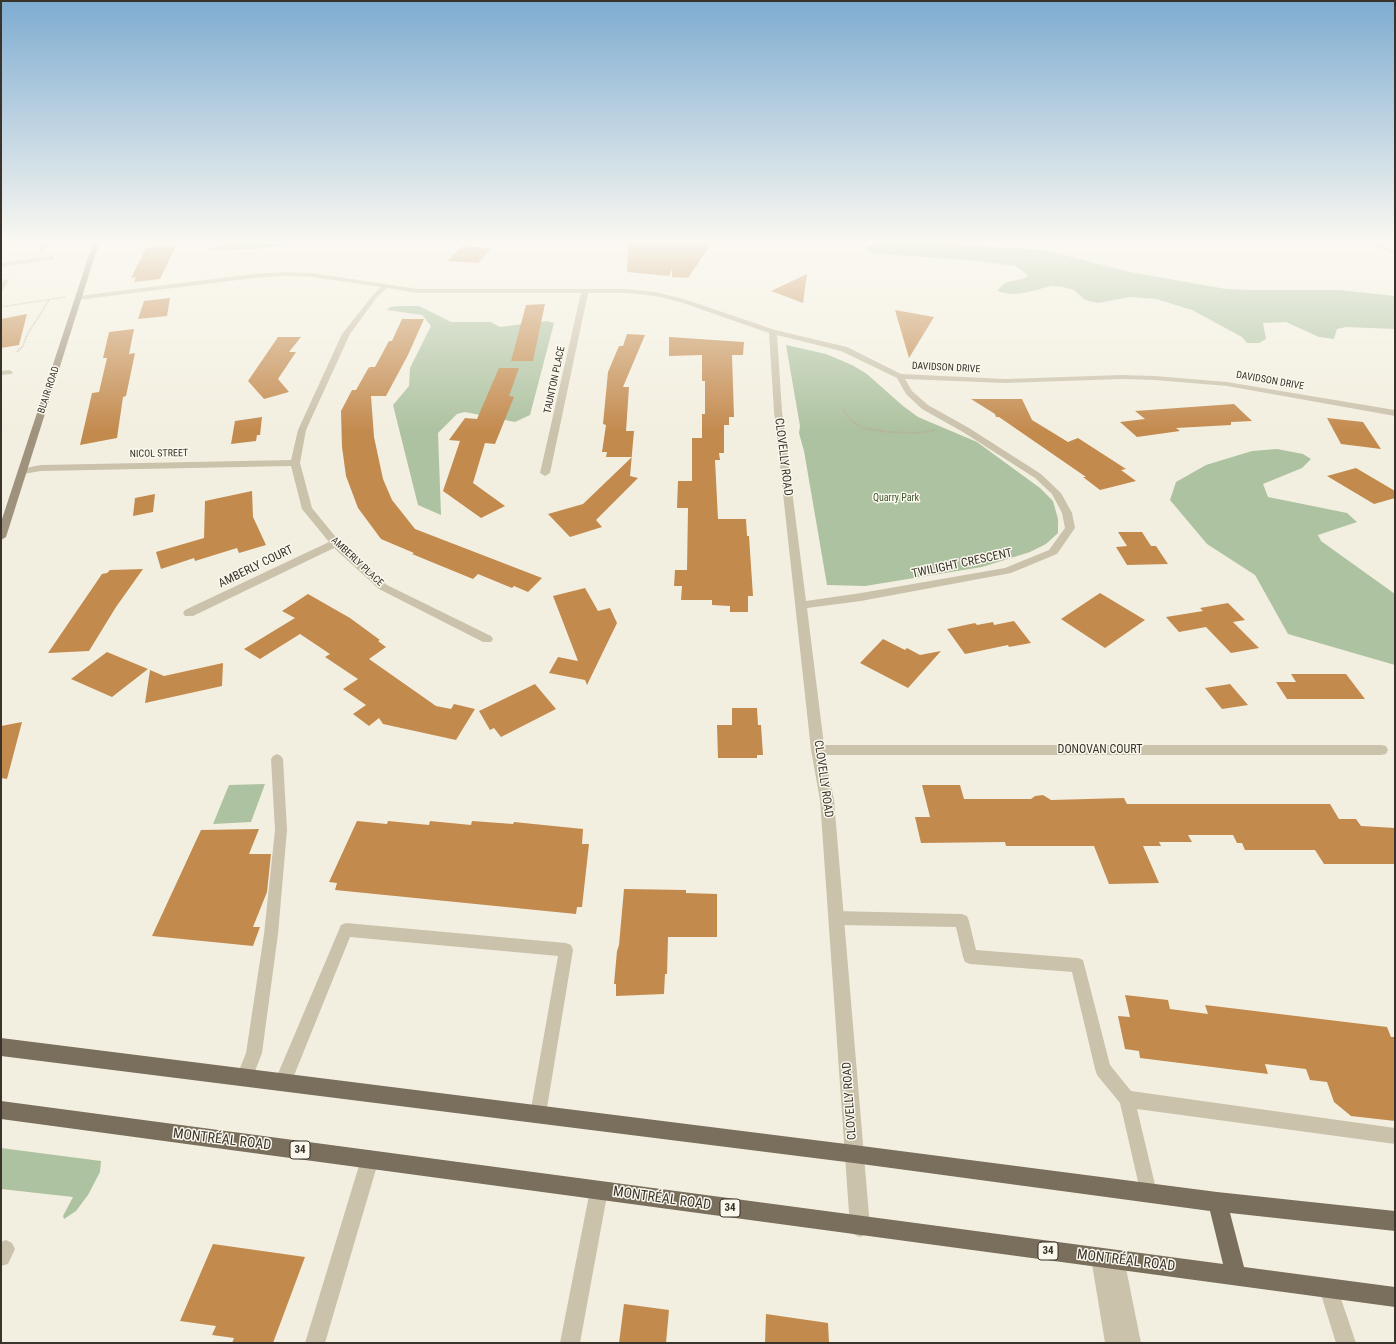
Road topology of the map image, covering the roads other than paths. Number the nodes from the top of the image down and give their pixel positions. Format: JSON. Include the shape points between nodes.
{"nodes":[{"id":1,"x":75,"y":306,"type":"edge"},
{"id":2,"x":368,"y":306,"type":"edge"},
{"id":3,"x":582,"y":306,"type":"edge"},
{"id":4,"x":698,"y":306,"type":"edge"},
{"id":5,"x":773,"y":332,"type":"junction"},
{"id":6,"x":900,"y":376,"type":"junction"},
{"id":7,"x":1395,"y":413,"type":"edge"},
{"id":8,"x":295,"y":463,"type":"junction"},
{"id":9,"x":23,"y":471,"type":"junction"},
{"id":10,"x":545,"y":473,"type":"dead end"},
{"id":11,"x":1,"y":537,"type":"edge"},
{"id":12,"x":335,"y":543,"type":"junction"},
{"id":13,"x":802,"y":605,"type":"junction"},
{"id":14,"x":189,"y":613,"type":"dead end"},
{"id":15,"x":487,"y":639,"type":"dead end"},
{"id":16,"x":818,"y":750,"type":"junction"},
{"id":17,"x":1381,"y":750,"type":"dead end"},
{"id":18,"x":277,"y":759,"type":"dead end"},
{"id":19,"x":836,"y":918,"type":"junction"},
{"id":20,"x":1,"y":1047,"type":"edge"},
{"id":21,"x":244,"y":1078,"type":"junction"},
{"id":22,"x":283,"y":1082,"type":"junction"},
{"id":23,"x":1127,"y":1099,"type":"junction"},
{"id":24,"x":1,"y":1110,"type":"edge"},
{"id":25,"x":538,"y":1114,"type":"junction"},
{"id":26,"x":1395,"y":1136,"type":"edge"},
{"id":27,"x":854,"y":1154,"type":"junction"},
{"id":28,"x":370,"y":1159,"type":"junction"},
{"id":29,"x":599,"y":1190,"type":"junction"},
{"id":30,"x":1148,"y":1193,"type":"junction"},
{"id":31,"x":1217,"y":1202,"type":"junction"},
{"id":32,"x":1395,"y":1221,"type":"edge"},
{"id":33,"x":860,"y":1227,"type":"junction"},
{"id":34,"x":1108,"y":1259,"type":"junction"},
{"id":35,"x":1236,"y":1275,"type":"junction"},
{"id":36,"x":1328,"y":1288,"type":"junction"},
{"id":37,"x":1395,"y":1297,"type":"edge"},
{"id":38,"x":316,"y":1343,"type":"edge"},
{"id":39,"x":570,"y":1343,"type":"edge"},
{"id":40,"x":1115,"y":1343,"type":"edge"},
{"id":41,"x":1131,"y":1343,"type":"edge"},
{"id":42,"x":1346,"y":1343,"type":"edge"}],
"edges":[{"from":1,"to":9,"type":"street","name":"BLAIR ROAD"},
{"from":2,"to":8,"type":"street","name":"AMBERLY PLACE","via":[[346,334],[302,430]]},
{"from":3,"to":10,"type":"street","name":"TAUNTON PLACE"},
{"from":4,"to":5,"type":"street","name":"DAVIDSON DRIVE"},
{"from":5,"to":6,"type":"street","name":"DAVIDSON DRIVE","via":[[844,349]]},
{"from":5,"to":13,"type":"street","name":"CLOVELLY ROAD","via":[[778,411]]},
{"from":6,"to":7,"type":"street","name":"DAVIDSON DRIVE","via":[[1005,381],[1155,378],[1227,384]]},
{"from":6,"to":13,"type":"street","name":"TWILIGHT CRESCENT","via":[[909,392],[926,407],[1038,476],[1056,493],[1067,513],[1070,528],[1053,552],[1008,571]]},
{"from":8,"to":9,"type":"street","name":"NICOL STREET","via":[[41,468]]},
{"from":8,"to":12,"type":"street","name":"AMBERLY PLACE","via":[[308,509]]},
{"from":9,"to":11,"type":"street","name":"BLAIR ROAD"},
{"from":12,"to":14,"type":"street","name":"AMBERLY COURT"},
{"from":12,"to":15,"type":"street","name":"AMBERLY PLACE","via":[[383,587]]},
{"from":13,"to":16,"type":"street","name":"CLOVELLY ROAD"},
{"from":16,"to":17,"type":"street","name":"DONOVAN COURT"},
{"from":16,"to":19,"type":"street","name":"CLOVELLY ROAD","via":[[827,800]]},
{"from":18,"to":21,"type":"lane","via":[[281,830],[271,934],[254,1053]]},
{"from":19,"to":23,"type":"lane","via":[[962,921],[970,957],[1078,965],[1103,1069]]},
{"from":19,"to":27,"type":"street","name":"CLOVELLY ROAD"},
{"from":20,"to":21,"type":"main road"},
{"from":21,"to":22,"type":"main road"},
{"from":22,"to":25,"type":"main road"},
{"from":22,"to":25,"type":"lane","via":[[346,930],[566,950]]},
{"from":23,"to":26,"type":"lane"},
{"from":23,"to":30,"type":"lane"},
{"from":24,"to":28,"type":"main road","name":"MONTRÉAL ROAD","number":"34"},
{"from":25,"to":27,"type":"main road"},
{"from":27,"to":30,"type":"main road"},
{"from":27,"to":33,"type":"street","name":"CLOVELLY ROAD"},
{"from":28,"to":29,"type":"main road","name":"MONTRÉAL ROAD","number":"34"},
{"from":28,"to":38,"type":"lane"},
{"from":29,"to":33,"type":"main road","name":"MONTRÉAL ROAD","number":"34"},
{"from":29,"to":39,"type":"lane"},
{"from":30,"to":31,"type":"main road"},
{"from":31,"to":32,"type":"main road"},
{"from":31,"to":35,"type":"main road"},
{"from":33,"to":34,"type":"main road","name":"MONTRÉAL ROAD","number":"34"},
{"from":34,"to":35,"type":"main road","name":"MONTRÉAL ROAD","number":"34"},
{"from":34,"to":40,"type":"lane"},
{"from":34,"to":41,"type":"lane"},
{"from":35,"to":36,"type":"main road","name":"MONTRÉAL ROAD","number":"34"},
{"from":36,"to":37,"type":"main road","name":"MONTRÉAL ROAD","number":"34"},
{"from":36,"to":42,"type":"lane"}]}
